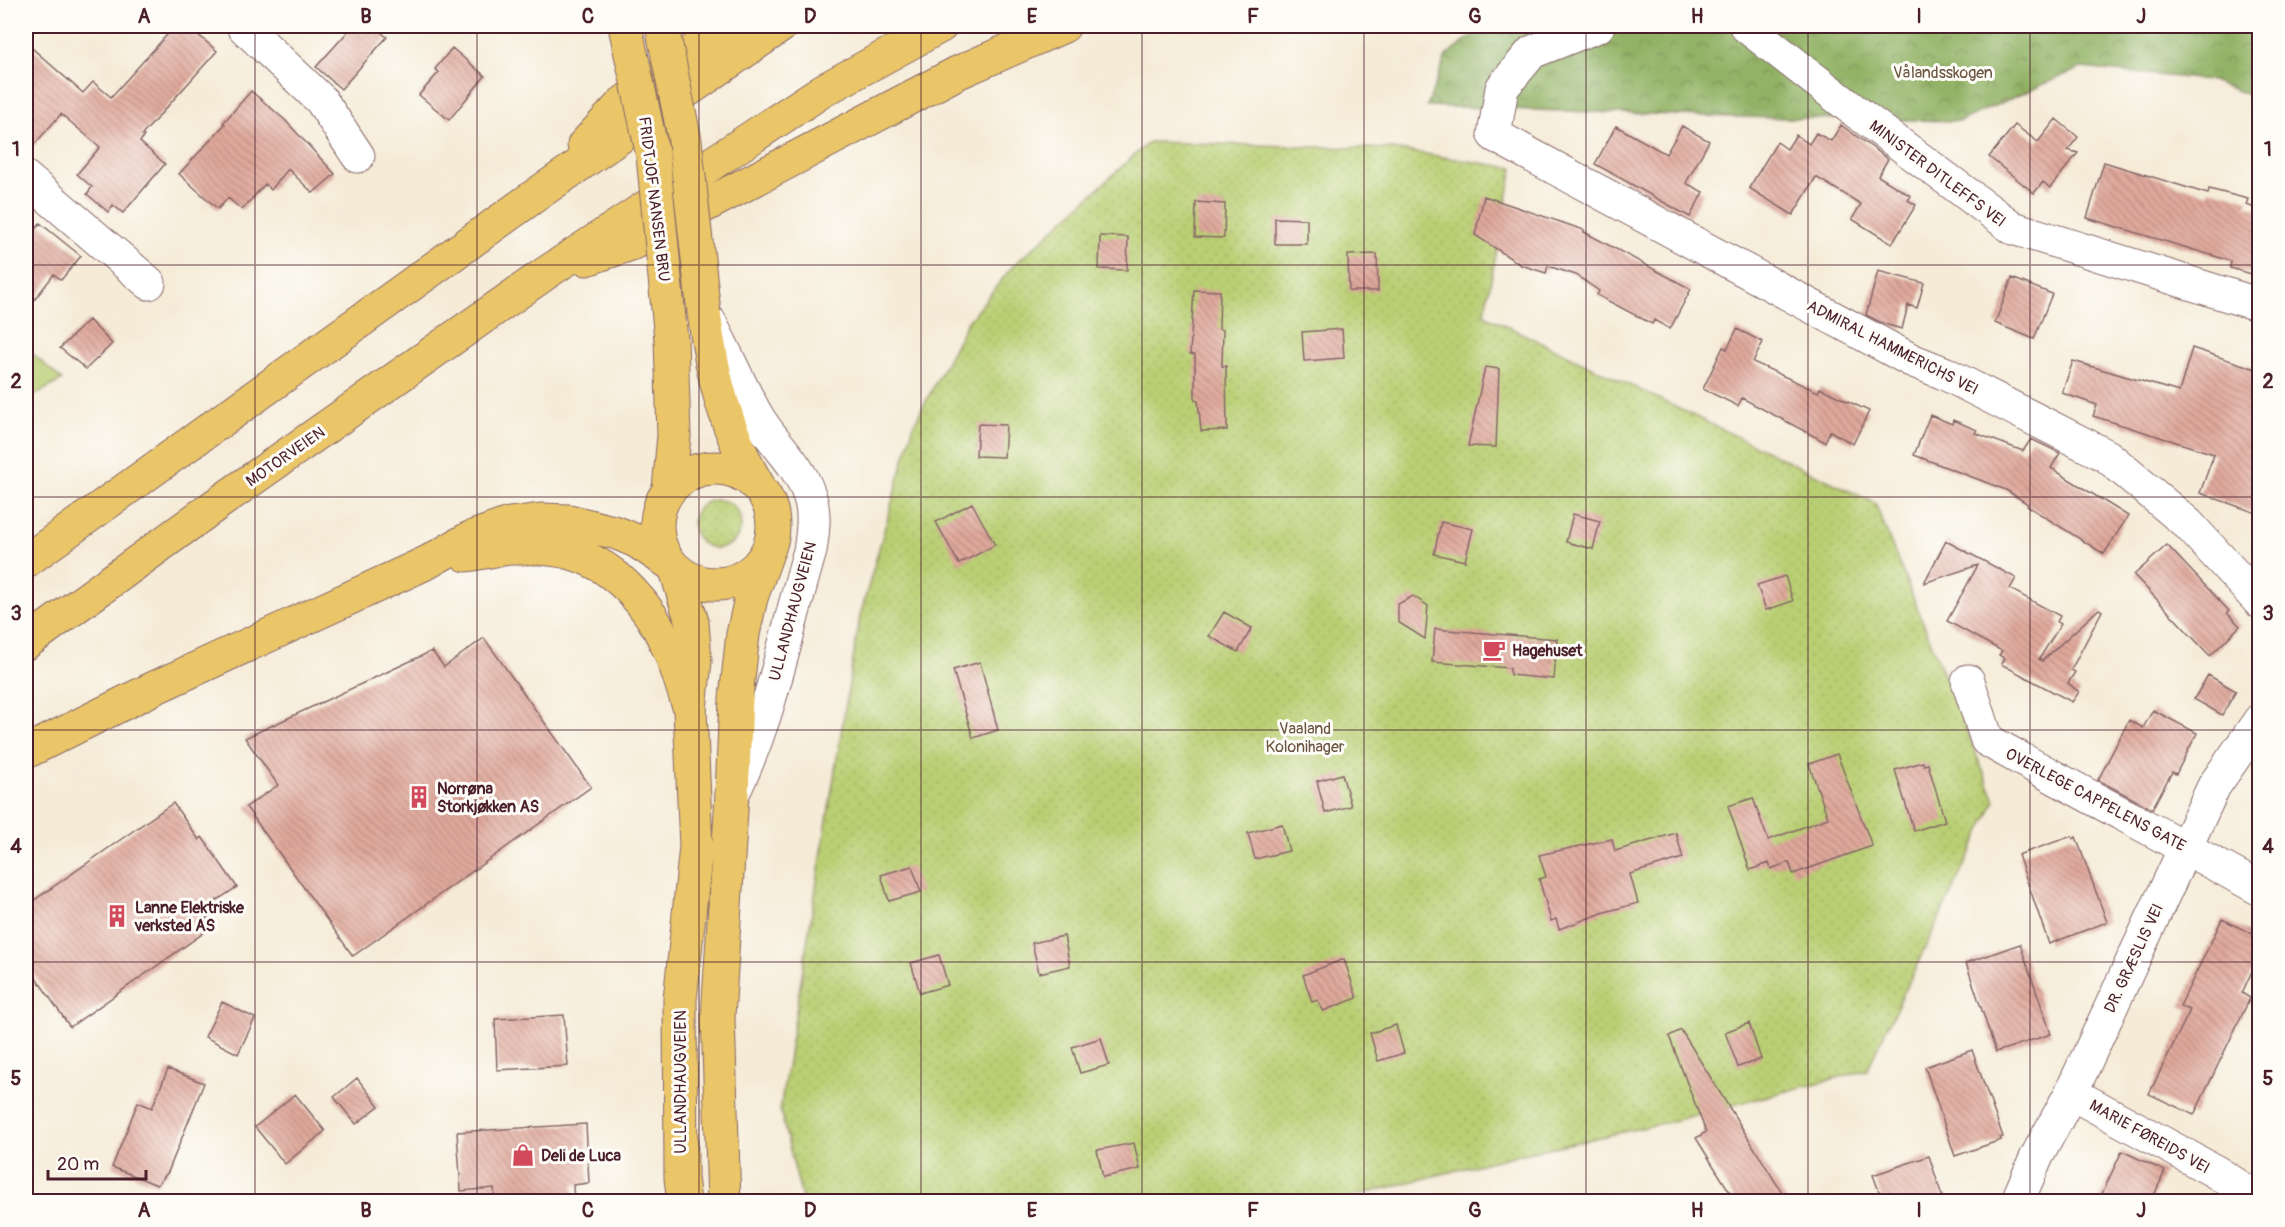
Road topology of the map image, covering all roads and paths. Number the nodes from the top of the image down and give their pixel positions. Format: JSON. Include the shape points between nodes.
{"nodes":[{"id":1,"x":243,"y":26,"type":"edge"},
{"id":2,"x":625,"y":26,"type":"edge"},
{"id":3,"x":662,"y":26,"type":"edge"},
{"id":4,"x":727,"y":26,"type":"edge"},
{"id":5,"x":781,"y":26,"type":"edge"},
{"id":6,"x":941,"y":26,"type":"edge"},
{"id":7,"x":1064,"y":26,"type":"edge"},
{"id":8,"x":1598,"y":26,"type":"edge"},
{"id":9,"x":1746,"y":26,"type":"edge"},
{"id":10,"x":358,"y":156,"type":"dead end"},
{"id":11,"x":26,"y":178,"type":"edge"},
{"id":12,"x":540,"y":192,"type":"junction"},
{"id":13,"x":546,"y":273,"type":"junction"},
{"id":14,"x":149,"y":283,"type":"dead end"},
{"id":15,"x":2259,"y":305,"type":"edge"},
{"id":16,"x":704,"y":313,"type":"junction"},
{"id":17,"x":669,"y":489,"type":"junction"},
{"id":18,"x":760,"y":489,"type":"junction"},
{"id":19,"x":768,"y":550,"type":"junction"},
{"id":20,"x":26,"y":561,"type":"edge"},
{"id":21,"x":428,"y":562,"type":"junction"},
{"id":22,"x":672,"y":566,"type":"junction"},
{"id":23,"x":2259,"y":602,"type":"edge"},
{"id":24,"x":26,"y":643,"type":"edge"},
{"id":25,"x":1968,"y":681,"type":"dead end"},
{"id":26,"x":690,"y":709,"type":"junction"},
{"id":27,"x":2259,"y":720,"type":"edge"},
{"id":28,"x":26,"y":752,"type":"edge"},
{"id":29,"x":732,"y":795,"type":"junction"},
{"id":30,"x":2186,"y":848,"type":"junction"},
{"id":31,"x":2259,"y":889,"type":"edge"},
{"id":32,"x":2071,"y":1093,"type":"junction"},
{"id":33,"x":2259,"y":1200,"type":"edge"},
{"id":34,"x":684,"y":1202,"type":"edge"},
{"id":35,"x":724,"y":1202,"type":"edge"},
{"id":36,"x":2017,"y":1202,"type":"edge"}],
"edges":[{"from":1,"to":10,"type":"street","via":[[321,100]]},
{"from":2,"to":17,"type":"main road","name":"FRIDTJOF NANSEN BRU","bridge":true,"via":[[653,156],[671,339],[674,436]]},
{"from":3,"to":16,"type":"main road","bridge":true,"via":[[685,141]]},
{"from":4,"to":12,"type":"main road","via":[[623,103]]},
{"from":5,"to":12,"type":"main road"},
{"from":6,"to":13,"type":"main road","via":[[822,91]]},
{"from":7,"to":13,"type":"main road","via":[[957,74],[634,243]]},
{"from":8,"to":23,"type":"street","name":"ADMIRAL HAMMERICHS VEI","via":[[1532,52],[1502,88],[1494,135],[1911,360],[2107,456],[2188,525]]},
{"from":9,"to":15,"type":"street","name":"MINISTER DITLEFFS VEI","via":[[2013,228]]},
{"from":11,"to":14,"type":"street"},
{"from":12,"to":20,"type":"main road"},
{"from":13,"to":24,"type":"main road","name":"MOTORVEIEN"},
{"from":16,"to":18,"type":"main road","via":[[712,366],[728,423],[742,459]]},
{"from":16,"to":29,"type":"street","name":"ULLANDHAUGVEIEN","via":[[757,417],[800,475],[812,507],[814,529],[765,714]]},
{"from":17,"to":18,"type":"main road","via":[[697,470],[714,467],[747,477]]},
{"from":17,"to":22,"type":"main road","via":[[658,512],[656,529],[660,546]]},
{"from":18,"to":19,"type":"main road","via":[[773,518]]},
{"from":19,"to":22,"type":"main road","via":[[744,577],[727,583],[691,580]]},
{"from":19,"to":29,"type":"main road","name":"ULLANDHAUGVEIEN","via":[[743,634]]},
{"from":21,"to":22,"type":"main road","via":[[470,537],[509,524],[541,520],[569,521],[617,533]]},
{"from":21,"to":26,"type":"main road","via":[[513,548],[545,548],[575,554],[606,569],[650,613],[668,645]]},
{"from":21,"to":28,"type":"main road","via":[[152,689]]},
{"from":22,"to":26,"type":"main road","name":"ULLANDHAUGVEIEN","via":[[692,622],[695,661]]},
{"from":25,"to":30,"type":"street","name":"OVERLEGE CAPPELENS GATE","via":[[1987,740]]},
{"from":26,"to":34,"type":"main road","name":"ULLANDHAUGVEIEN","via":[[696,847],[680,1000]]},
{"from":27,"to":30,"type":"street","name":"DR. GRÆSLIS VEI","via":[[2214,786]]},
{"from":29,"to":35,"type":"main road","name":"ULLANDHAUGVEIEN","via":[[718,1016]]},
{"from":30,"to":31,"type":"street","name":"OVERLEGE CAPPELENS GATE"},
{"from":30,"to":32,"type":"street","name":"DR. GRÆSLIS VEI"},
{"from":32,"to":33,"type":"street","name":"MARIE FØREIDS VEI"},
{"from":32,"to":36,"type":"street","name":"DR. GRÆSLIS VEI"}]}
